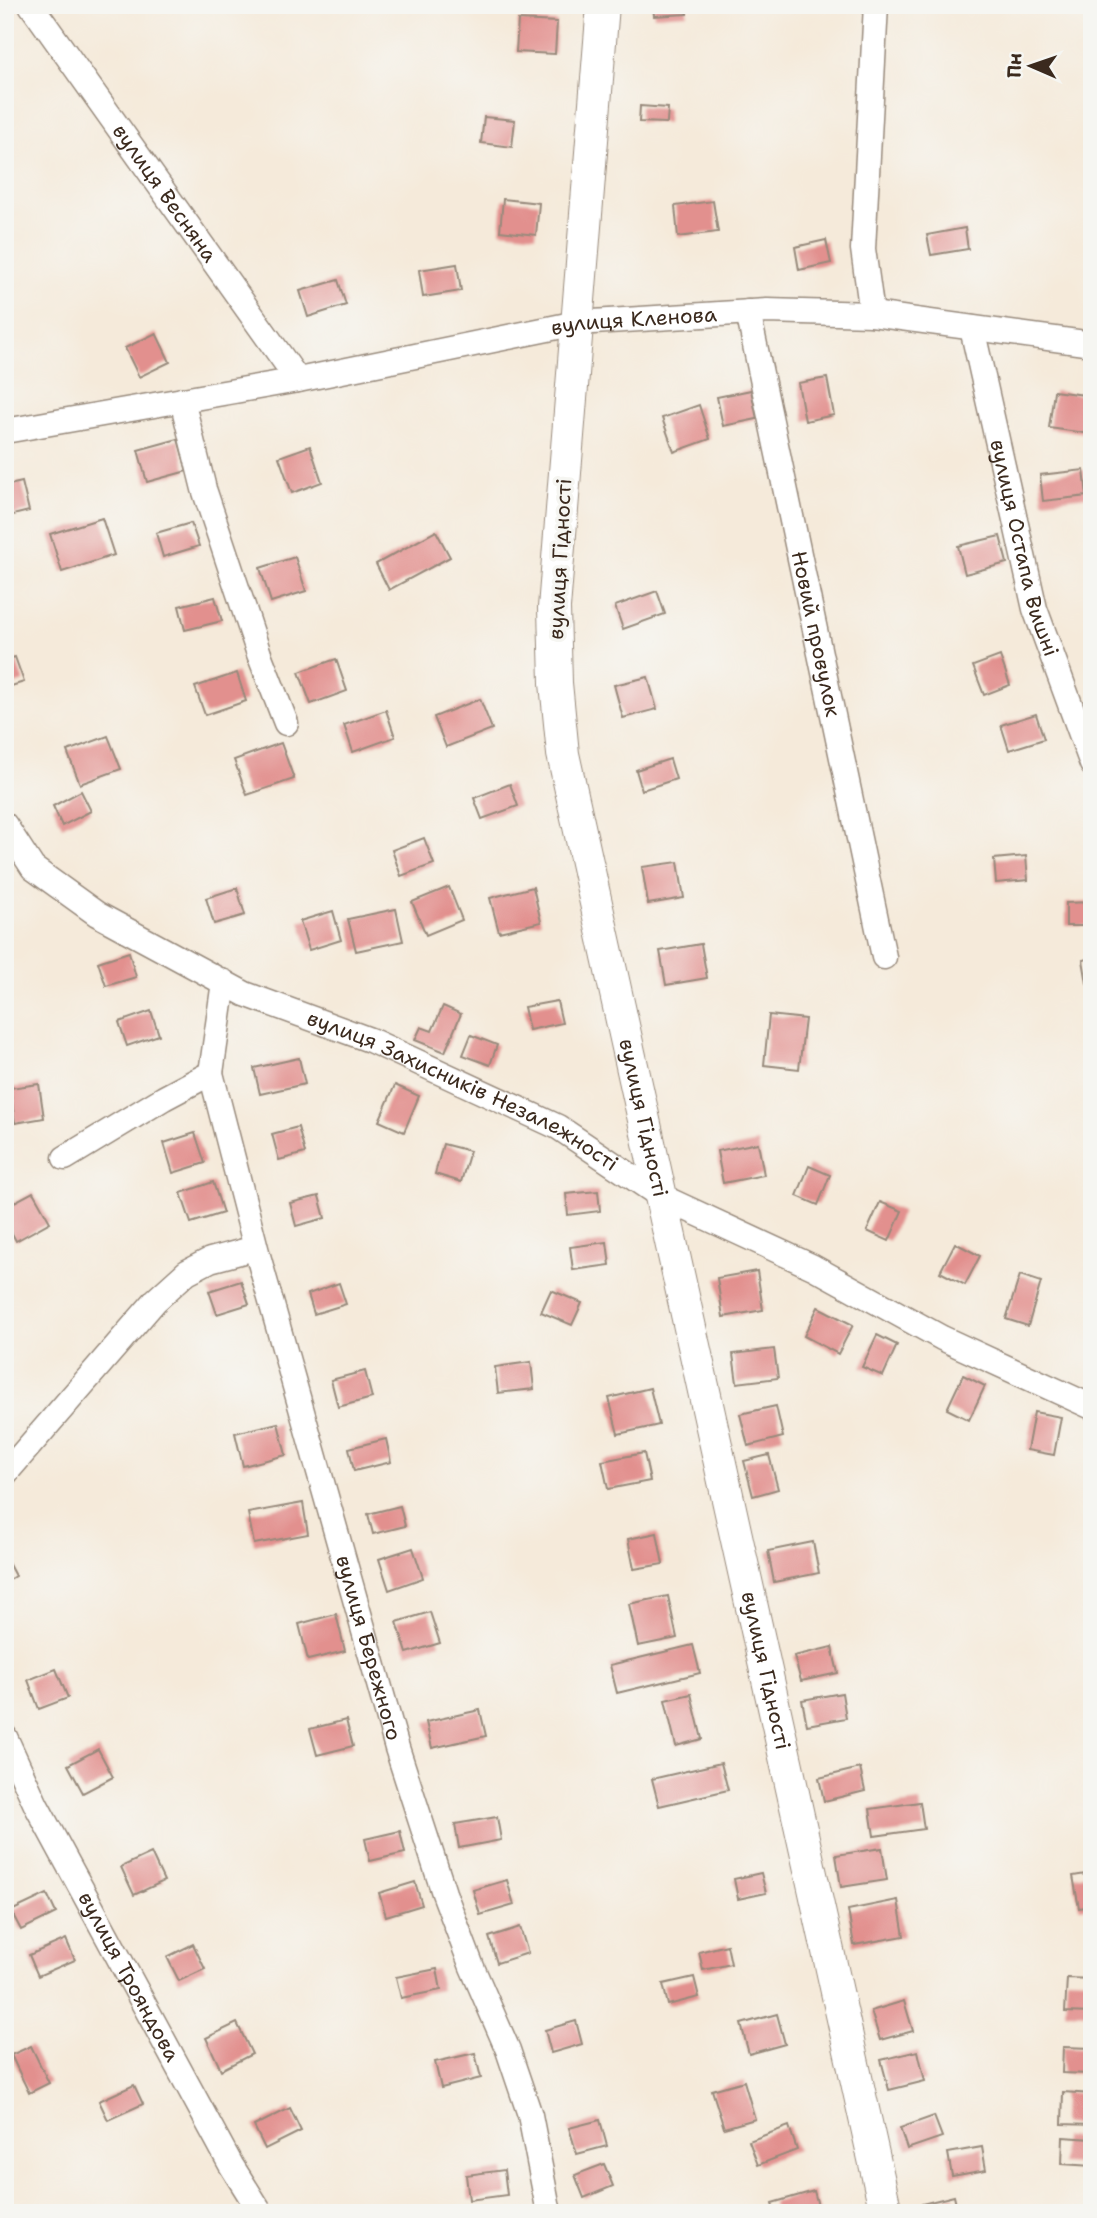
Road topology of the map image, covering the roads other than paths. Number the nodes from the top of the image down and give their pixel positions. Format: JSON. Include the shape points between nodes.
{"nodes":[{"id":1,"x":32,"y":5,"type":"edge"},
{"id":2,"x":603,"y":5,"type":"edge"},
{"id":3,"x":876,"y":5,"type":"edge"},
{"id":4,"x":748,"y":312,"type":"junction"},
{"id":5,"x":872,"y":314,"type":"junction"},
{"id":6,"x":577,"y":323,"type":"junction"},
{"id":7,"x":972,"y":328,"type":"junction"},
{"id":8,"x":1092,"y":344,"type":"edge"},
{"id":9,"x":298,"y":380,"type":"junction"},
{"id":10,"x":182,"y":400,"type":"junction"},
{"id":11,"x":5,"y":430,"type":"edge"},
{"id":12,"x":286,"y":723,"type":"dead end"},
{"id":13,"x":1092,"y":764,"type":"edge"},
{"id":14,"x":5,"y":825,"type":"edge"},
{"id":15,"x":884,"y":957,"type":"dead end"},
{"id":16,"x":224,"y":982,"type":"junction"},
{"id":17,"x":211,"y":1073,"type":"junction"},
{"id":18,"x":65,"y":1158,"type":"dead end"},
{"id":19,"x":662,"y":1197,"type":"junction"},
{"id":20,"x":256,"y":1248,"type":"junction"},
{"id":21,"x":1092,"y":1407,"type":"edge"},
{"id":22,"x":5,"y":1474,"type":"edge"},
{"id":23,"x":5,"y":1737,"type":"edge"},
{"id":24,"x":261,"y":2213,"type":"edge"},
{"id":25,"x":549,"y":2213,"type":"edge"},
{"id":26,"x":886,"y":2213,"type":"edge"}],
"edges":[{"from":1,"to":9,"type":"street","name":"вулиця Весняна"},
{"from":2,"to":6,"type":"street","name":"вулиця Гідності"},
{"from":3,"to":5,"type":"street","via":[[863,249]]},
{"from":4,"to":5,"type":"street","name":"вулиця Кленова"},
{"from":4,"to":6,"type":"street","name":"вулиця Кленова"},
{"from":4,"to":15,"type":"street","name":"Новий провулок"},
{"from":5,"to":7,"type":"street","name":"вулиця Кленова"},
{"from":6,"to":9,"type":"street","name":"вулиця Кленова"},
{"from":6,"to":19,"type":"street","name":"вулиця Гідності","via":[[554,608],[556,683],[563,754]]},
{"from":7,"to":8,"type":"street","name":"вулиця Кленова"},
{"from":7,"to":13,"type":"street","name":"вулиця Остапа Вишні","via":[[1035,609]]},
{"from":9,"to":10,"type":"street","name":"вулиця Кленова"},
{"from":10,"to":11,"type":"street","name":"вулиця Кленова"},
{"from":10,"to":12,"type":"street","via":[[204,489]]},
{"from":14,"to":16,"type":"street","name":"вулиця Захисників Незалежності","via":[[33,869],[86,907]]},
{"from":16,"to":17,"type":"street","name":"вулиця Бережного"},
{"from":16,"to":19,"type":"street","name":"вулиця Захисників Незалежності","via":[[370,1040],[558,1127]]},
{"from":17,"to":18,"type":"street"},
{"from":17,"to":20,"type":"street","name":"вулиця Бережного"},
{"from":19,"to":21,"type":"street","name":"вулиця Захисників Незалежності","via":[[813,1266],[942,1338]]},
{"from":19,"to":26,"type":"street","name":"вулиця Гідності"},
{"from":20,"to":22,"type":"street","via":[[210,1260],[176,1281]]},
{"from":20,"to":25,"type":"street","name":"вулиця Бережного","via":[[397,1748],[444,1893],[530,2115]]},
{"from":23,"to":24,"type":"street","name":"вулиця Трояндова","via":[[36,1805]]}]}
